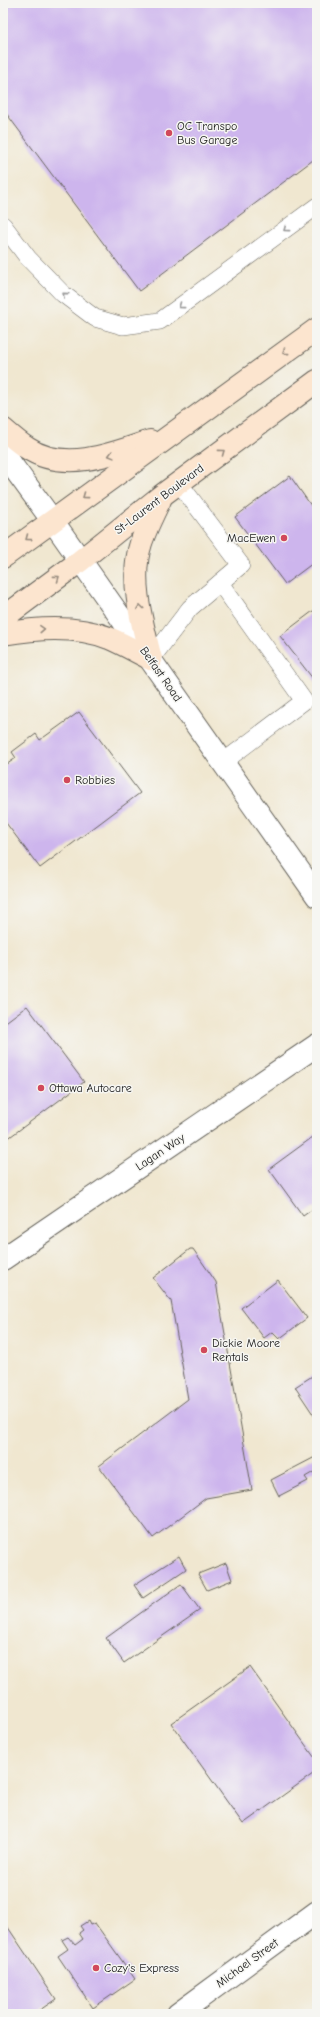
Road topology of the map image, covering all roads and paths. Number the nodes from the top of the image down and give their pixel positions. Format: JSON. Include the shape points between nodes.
{"nodes":[{"id":1,"x":317,"y":206,"type":"edge"},
{"id":2,"x":3,"y":225,"type":"edge"},
{"id":3,"x":317,"y":329,"type":"edge"},
{"id":4,"x":317,"y":381,"type":"edge"},
{"id":5,"x":3,"y":429,"type":"edge"},
{"id":6,"x":174,"y":433,"type":"junction"},
{"id":7,"x":3,"y":453,"type":"edge"},
{"id":8,"x":179,"y":483,"type":"junction"},
{"id":9,"x":161,"y":496,"type":"junction"},
{"id":10,"x":52,"y":520,"type":"junction"},
{"id":11,"x":3,"y":557,"type":"edge"},
{"id":12,"x":80,"y":561,"type":"junction"},
{"id":13,"x":220,"y":582,"type":"junction"},
{"id":14,"x":3,"y":618,"type":"edge"},
{"id":15,"x":3,"y":634,"type":"edge"},
{"id":16,"x":150,"y":659,"type":"junction"},
{"id":17,"x":222,"y":763,"type":"junction"},
{"id":18,"x":317,"y":896,"type":"edge"},
{"id":19,"x":317,"y":1045,"type":"edge"},
{"id":20,"x":3,"y":1259,"type":"edge"},
{"id":21,"x":317,"y":1912,"type":"edge"},
{"id":22,"x":178,"y":2014,"type":"edge"}],
"edges":[{"from":1,"to":2,"type":"lane","one_way":true,"via":[[160,321],[123,326],[95,318],[63,294],[28,258]]},
{"from":3,"to":6,"type":"main road","one_way":true},
{"from":8,"to":4,"type":"main road","name":"St-Laurent Boulevard","one_way":true},
{"from":6,"to":5,"type":"main road","one_way":true,"via":[[109,456],[62,460],[28,449]]},
{"from":6,"to":10,"type":"main road","one_way":true},
{"from":7,"to":10,"type":"street","name":"Belfast Road"},
{"from":8,"to":9,"type":"main road","name":"St-Laurent Boulevard"},
{"from":8,"to":13,"type":"lane","via":[[241,565]]},
{"from":9,"to":12,"type":"main road","name":"St-Laurent Boulevard"},
{"from":16,"to":9,"type":"main road","one_way":true,"via":[[138,591],[137,564],[141,544]]},
{"from":10,"to":11,"type":"main road","one_way":true},
{"from":10,"to":12,"type":"street","name":"Belfast Road"},
{"from":14,"to":12,"type":"main road","name":"St-Laurent Boulevard","one_way":true},
{"from":12,"to":16,"type":"street","name":"Belfast Road"},
{"from":13,"to":16,"type":"lane","via":[[190,608]]},
{"from":13,"to":17,"type":"lane","via":[[304,701]]},
{"from":15,"to":16,"type":"main road","one_way":true,"via":[[50,629],[91,633],[109,638]]},
{"from":16,"to":17,"type":"street","name":"Belfast Road"},
{"from":17,"to":18,"type":"street","name":"Belfast Road"},
{"from":19,"to":20,"type":"street","name":"Lagan Way"},
{"from":21,"to":22,"type":"street","name":"Michael Street"}]}
